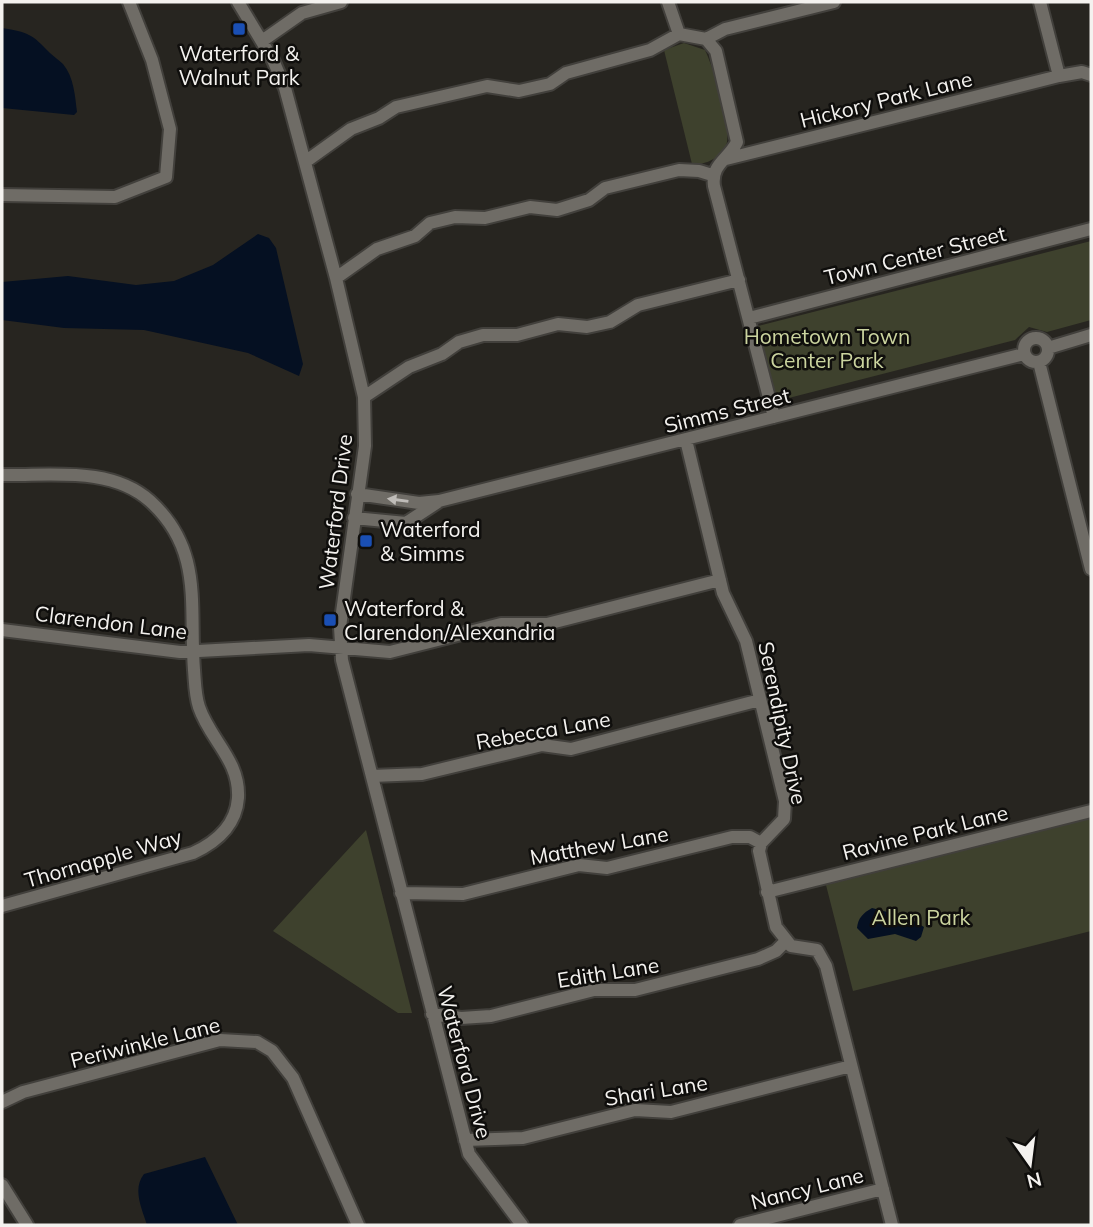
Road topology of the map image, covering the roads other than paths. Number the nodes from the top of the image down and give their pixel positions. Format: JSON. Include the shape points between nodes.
{"nodes":[{"id":1,"x":129,"y":2,"type":"edge"},
{"id":2,"x":238,"y":2,"type":"edge"},
{"id":3,"x":341,"y":2,"type":"edge"},
{"id":4,"x":668,"y":2,"type":"edge"},
{"id":5,"x":834,"y":2,"type":"edge"},
{"id":6,"x":1040,"y":2,"type":"edge"},
{"id":7,"x":679,"y":33,"type":"junction"},
{"id":8,"x":706,"y":39,"type":"junction"},
{"id":9,"x":262,"y":41,"type":"junction"},
{"id":10,"x":1091,"y":75,"type":"edge"},
{"id":11,"x":1059,"y":76,"type":"junction"},
{"id":12,"x":723,"y":160,"type":"junction"},
{"id":13,"x":305,"y":162,"type":"junction"},
{"id":14,"x":712,"y":175,"type":"junction"},
{"id":15,"x":2,"y":195,"type":"edge"},
{"id":16,"x":1091,"y":229,"type":"edge"},
{"id":17,"x":336,"y":278,"type":"junction"},
{"id":18,"x":738,"y":280,"type":"junction"},
{"id":19,"x":749,"y":317,"type":"junction"},
{"id":20,"x":1091,"y":335,"type":"edge"},
{"id":21,"x":1048,"y":348,"type":"junction"},
{"id":22,"x":1024,"y":354,"type":"junction"},
{"id":23,"x":1039,"y":362,"type":"junction"},
{"id":24,"x":364,"y":397,"type":"junction"},
{"id":25,"x":774,"y":418,"type":"junction"},
{"id":26,"x":686,"y":440,"type":"junction"},
{"id":27,"x":2,"y":475,"type":"edge"},
{"id":28,"x":357,"y":494,"type":"junction"},
{"id":29,"x":439,"y":501,"type":"junction"},
{"id":30,"x":354,"y":518,"type":"junction"},
{"id":31,"x":1091,"y":569,"type":"edge"},
{"id":32,"x":720,"y":580,"type":"junction"},
{"id":33,"x":2,"y":630,"type":"edge"},
{"id":34,"x":341,"y":648,"type":"junction"},
{"id":35,"x":193,"y":651,"type":"junction"},
{"id":36,"x":760,"y":700,"type":"junction"},
{"id":37,"x":372,"y":776,"type":"junction"},
{"id":38,"x":1091,"y":811,"type":"edge"},
{"id":39,"x":761,"y":843,"type":"junction"},
{"id":40,"x":767,"y":891,"type":"junction"},
{"id":41,"x":401,"y":892,"type":"junction"},
{"id":42,"x":2,"y":905,"type":"edge"},
{"id":43,"x":785,"y":942,"type":"junction"},
{"id":44,"x":432,"y":1014,"type":"junction"},
{"id":45,"x":851,"y":1066,"type":"junction"},
{"id":46,"x":2,"y":1102,"type":"edge"},
{"id":47,"x":465,"y":1140,"type":"junction"},
{"id":48,"x":2,"y":1185,"type":"edge"},
{"id":49,"x":883,"y":1189,"type":"junction"},
{"id":50,"x":27,"y":1225,"type":"edge"},
{"id":51,"x":358,"y":1225,"type":"edge"},
{"id":52,"x":522,"y":1225,"type":"edge"},
{"id":53,"x":740,"y":1225,"type":"edge"},
{"id":54,"x":892,"y":1225,"type":"edge"}],
"edges":[{"from":1,"to":15,"type":"street","via":[[152,60],[170,129],[166,177],[116,197]]},
{"from":2,"to":9,"type":"street","name":"Waterford Drive"},
{"from":3,"to":9,"type":"street","via":[[302,13]]},
{"from":4,"to":7,"type":"street"},
{"from":5,"to":8,"type":"street","via":[[725,29]]},
{"from":6,"to":11,"type":"street"},
{"from":7,"to":8,"type":"street"},
{"from":7,"to":13,"type":"street","via":[[650,50],[566,73],[550,84],[519,91],[488,86],[396,107],[351,129]]},
{"from":8,"to":12,"type":"street","via":[[716,51],[737,132],[733,151]]},
{"from":9,"to":13,"type":"street","name":"Waterford Drive","via":[[285,88]]},
{"from":10,"to":11,"type":"street","name":"Hickory Park Lane"},
{"from":11,"to":12,"type":"street","name":"Hickory Park Lane"},
{"from":12,"to":14,"type":"street"},
{"from":13,"to":17,"type":"street","name":"Waterford Drive"},
{"from":14,"to":17,"type":"street","via":[[679,170],[605,188],[589,200],[557,210],[530,207],[485,218],[455,217],[430,223],[415,236],[377,249]]},
{"from":14,"to":18,"type":"street"},
{"from":16,"to":19,"type":"street","name":"Town Center Street"},
{"from":17,"to":24,"type":"street","name":"Waterford Drive"},
{"from":18,"to":19,"type":"street"},
{"from":18,"to":24,"type":"street","via":[[638,305],[610,321],[587,327],[558,324],[459,342]]},
{"from":19,"to":25,"type":"street"},
{"from":20,"to":21,"type":"street","name":"Simms Street"},
{"from":21,"to":22,"type":"street","name":"Simms Street","via":[[1040,338],[1031,338]]},
{"from":21,"to":23,"type":"street","via":[[1046,358]]},
{"from":22,"to":23,"type":"street"},
{"from":22,"to":25,"type":"street","name":"Simms Street"},
{"from":23,"to":31,"type":"street"},
{"from":24,"to":28,"type":"street","name":"Waterford Drive","via":[[365,446]]},
{"from":25,"to":26,"type":"street","name":"Simms Street"},
{"from":26,"to":29,"type":"street","name":"Simms Street"},
{"from":26,"to":32,"type":"street","name":"Serendipity Drive"},
{"from":27,"to":35,"type":"street","name":"Thornapple Way","via":[[114,480],[151,502],[175,532],[188,561]]},
{"from":29,"to":28,"type":"street","name":"Simms Street","one_way":true,"via":[[419,503]]},
{"from":28,"to":30,"type":"street","name":"Waterford Drive"},
{"from":29,"to":30,"type":"street","name":"Simms Street","via":[[406,523]]},
{"from":30,"to":34,"type":"street","name":"Waterford Drive"},
{"from":32,"to":34,"type":"street","name":"Clarendon Lane","via":[[547,624],[500,624],[390,652]]},
{"from":32,"to":36,"type":"street","name":"Serendipity Drive","via":[[742,630]]},
{"from":33,"to":35,"type":"street","name":"Clarendon Lane"},
{"from":34,"to":35,"type":"street","name":"Clarendon Lane","via":[[298,645]]},
{"from":34,"to":37,"type":"street","name":"Waterford Drive"},
{"from":35,"to":42,"type":"street","name":"Thornapple Way","via":[[198,705],[226,752],[237,785],[234,815],[227,828],[193,853]]},
{"from":36,"to":37,"type":"street","name":"Rebecca Lane","via":[[570,749],[542,745],[422,774]]},
{"from":36,"to":39,"type":"street","name":"Serendipity Drive","via":[[785,811],[780,826]]},
{"from":37,"to":41,"type":"street","name":"Waterford Drive"},
{"from":38,"to":40,"type":"street","name":"Ravine Park Lane"},
{"from":39,"to":40,"type":"street"},
{"from":39,"to":41,"type":"street","name":"Matthew Lane","via":[[750,837],[732,837],[607,868],[579,865],[463,894]]},
{"from":40,"to":43,"type":"street"},
{"from":41,"to":44,"type":"street","name":"Waterford Drive"},
{"from":43,"to":44,"type":"street","name":"Edith Lane","via":[[758,959],[635,990],[594,990],[477,1018]]},
{"from":43,"to":45,"type":"street","via":[[810,947],[822,956]]},
{"from":44,"to":47,"type":"street","name":"Waterford Drive"},
{"from":45,"to":47,"type":"street","name":"Shari Lane","via":[[671,1112],[635,1110],[523,1138]]},
{"from":45,"to":49,"type":"street"},
{"from":46,"to":51,"type":"street","name":"Periwinkle Lane","via":[[23,1092],[220,1040],[257,1042],[272,1051],[293,1078]]},
{"from":47,"to":52,"type":"street","name":"Waterford Drive","via":[[485,1180]]},
{"from":48,"to":50,"type":"street"},
{"from":49,"to":53,"type":"street","name":"Nancy Lane"},
{"from":49,"to":54,"type":"street"}]}
